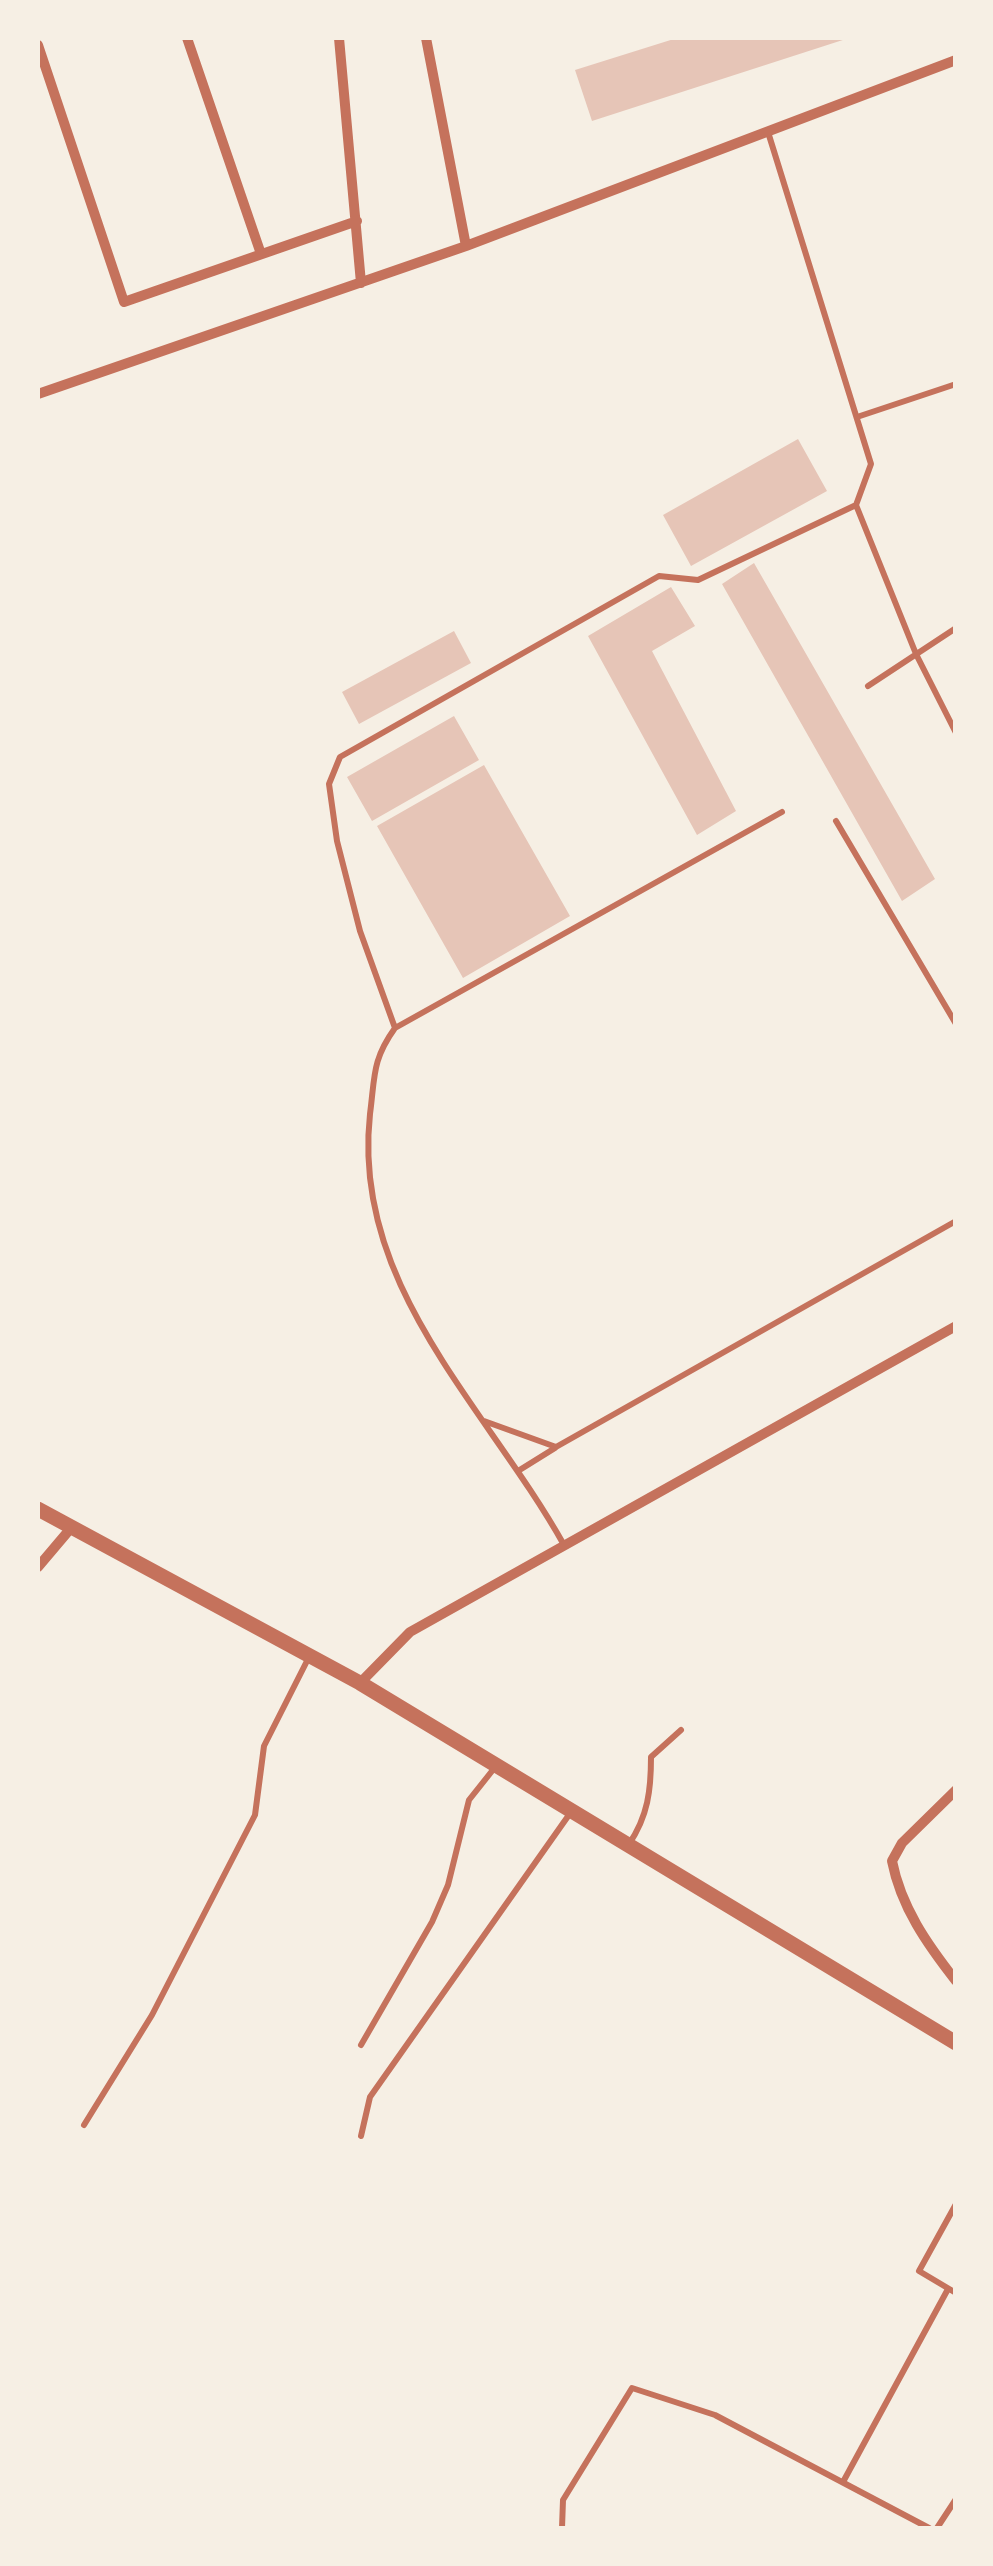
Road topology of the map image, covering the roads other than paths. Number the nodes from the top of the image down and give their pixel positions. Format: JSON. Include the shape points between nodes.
{"nodes":[{"id":1,"x":187,"y":38,"type":"edge"},
{"id":2,"x":340,"y":38,"type":"edge"},
{"id":3,"x":426,"y":38,"type":"edge"},
{"id":4,"x":38,"y":45,"type":"edge"},
{"id":5,"x":956,"y":60,"type":"edge"},
{"id":6,"x":768,"y":131,"type":"junction"},
{"id":7,"x":356,"y":221,"type":"junction"},
{"id":8,"x":466,"y":246,"type":"junction"},
{"id":9,"x":261,"y":254,"type":"junction"},
{"id":10,"x":361,"y":283,"type":"junction"},
{"id":11,"x":956,"y":384,"type":"edge"},
{"id":12,"x":38,"y":394,"type":"edge"},
{"id":13,"x":857,"y":417,"type":"junction"},
{"id":14,"x":856,"y":505,"type":"junction"},
{"id":15,"x":956,"y":628,"type":"edge"},
{"id":16,"x":916,"y":654,"type":"junction"},
{"id":17,"x":868,"y":686,"type":"dead end"},
{"id":18,"x":956,"y":733,"type":"edge"},
{"id":19,"x":782,"y":812,"type":"dead end"},
{"id":20,"x":836,"y":821,"type":"dead end"},
{"id":21,"x":956,"y":1024,"type":"edge"},
{"id":22,"x":396,"y":1028,"type":"junction"},
{"id":23,"x":956,"y":1221,"type":"edge"},
{"id":24,"x":956,"y":1326,"type":"edge"},
{"id":25,"x":483,"y":1421,"type":"junction"},
{"id":26,"x":556,"y":1447,"type":"junction"},
{"id":27,"x":518,"y":1471,"type":"junction"},
{"id":28,"x":38,"y":1509,"type":"edge"},
{"id":29,"x":70,"y":1528,"type":"junction"},
{"id":30,"x":564,"y":1545,"type":"junction"},
{"id":31,"x":38,"y":1567,"type":"edge"},
{"id":32,"x":309,"y":1656,"type":"junction"},
{"id":33,"x":360,"y":1683,"type":"junction"},
{"id":34,"x":682,"y":1730,"type":"dead end"},
{"id":35,"x":496,"y":1766,"type":"junction"},
{"id":36,"x":956,"y":1790,"type":"edge"},
{"id":37,"x":572,"y":1811,"type":"junction"},
{"id":38,"x":628,"y":1845,"type":"junction"},
{"id":39,"x":956,"y":1980,"type":"edge"},
{"id":40,"x":956,"y":2043,"type":"edge"},
{"id":41,"x":361,"y":2045,"type":"dead end"},
{"id":42,"x":84,"y":2126,"type":"dead end"},
{"id":43,"x":361,"y":2136,"type":"dead end"},
{"id":44,"x":956,"y":2204,"type":"edge"},
{"id":45,"x":952,"y":2291,"type":"edge"},
{"id":46,"x":842,"y":2482,"type":"junction"},
{"id":47,"x":956,"y":2500,"type":"edge"},
{"id":48,"x":562,"y":2528,"type":"edge"},
{"id":49,"x":930,"y":2528,"type":"edge"},
{"id":50,"x":937,"y":2528,"type":"edge"}],
"edges":[{"from":1,"to":9,"type":"street"},
{"from":2,"to":7,"type":"street"},
{"from":3,"to":8,"type":"street"},
{"from":4,"to":9,"type":"street","via":[[124,302]]},
{"from":5,"to":6,"type":"street"},
{"from":6,"to":8,"type":"street"},
{"from":6,"to":13,"type":"lane"},
{"from":7,"to":9,"type":"street"},
{"from":7,"to":10,"type":"street"},
{"from":8,"to":10,"type":"street"},
{"from":10,"to":12,"type":"street"},
{"from":11,"to":13,"type":"lane"},
{"from":13,"to":14,"type":"lane","via":[[871,464]]},
{"from":14,"to":16,"type":"lane"},
{"from":14,"to":22,"type":"lane","via":[[698,580],[659,576],[340,757],[328,784],[337,841],[360,931]]},
{"from":15,"to":16,"type":"lane"},
{"from":16,"to":17,"type":"lane"},
{"from":16,"to":18,"type":"lane"},
{"from":19,"to":22,"type":"lane"},
{"from":20,"to":21,"type":"lane"},
{"from":22,"to":25,"type":"lane","via":[[377,1054],[367,1140],[374,1218],[400,1292]]},
{"from":23,"to":26,"type":"lane"},
{"from":24,"to":30,"type":"street"},
{"from":25,"to":26,"type":"lane"},
{"from":25,"to":27,"type":"lane"},
{"from":26,"to":27,"type":"lane"},
{"from":27,"to":30,"type":"lane"},
{"from":28,"to":29,"type":"street"},
{"from":29,"to":31,"type":"street"},
{"from":29,"to":32,"type":"street"},
{"from":30,"to":33,"type":"street","via":[[410,1632]]},
{"from":32,"to":33,"type":"street"},
{"from":32,"to":42,"type":"lane","via":[[264,1746],[256,1815],[152,2015]]},
{"from":33,"to":35,"type":"street"},
{"from":34,"to":38,"type":"lane","via":[[650,1757],[643,1823]]},
{"from":35,"to":37,"type":"street"},
{"from":35,"to":41,"type":"lane","via":[[469,1800],[432,1922]]},
{"from":36,"to":39,"type":"street","via":[[892,1860],[928,1946]]},
{"from":37,"to":38,"type":"street"},
{"from":37,"to":43,"type":"lane","via":[[370,2098]]},
{"from":38,"to":40,"type":"street"},
{"from":44,"to":45,"type":"lane","via":[[919,2271]]},
{"from":45,"to":46,"type":"lane"},
{"from":46,"to":48,"type":"lane","via":[[715,2415],[632,2388],[563,2500]]},
{"from":46,"to":49,"type":"lane"},
{"from":47,"to":50,"type":"lane"}]}
